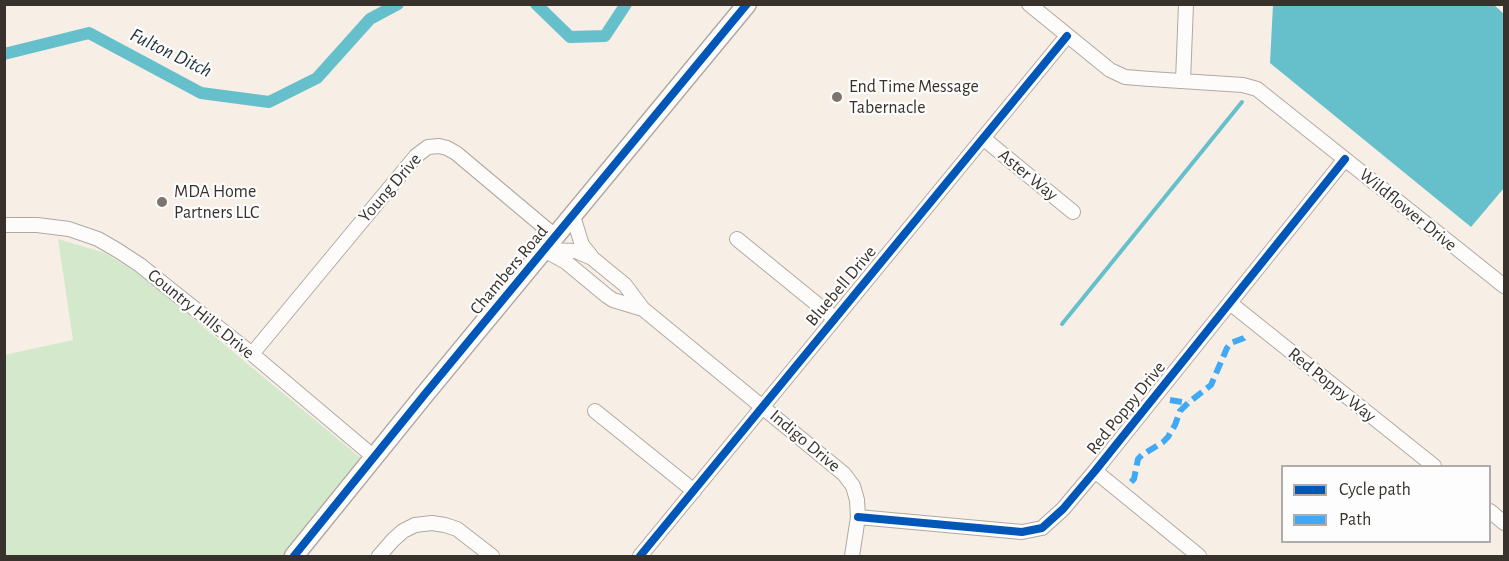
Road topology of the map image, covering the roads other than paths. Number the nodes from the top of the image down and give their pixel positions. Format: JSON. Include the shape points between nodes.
{"nodes":[{"id":1,"x":747,"y":4,"type":"edge"},
{"id":2,"x":1029,"y":4,"type":"edge"},
{"id":3,"x":1186,"y":4,"type":"edge"},
{"id":4,"x":1067,"y":36,"type":"junction"},
{"id":5,"x":1184,"y":81,"type":"junction"},
{"id":6,"x":983,"y":138,"type":"junction"},
{"id":7,"x":1345,"y":159,"type":"junction"},
{"id":8,"x":1074,"y":213,"type":"dead end"},
{"id":9,"x":573,"y":216,"type":"junction"},
{"id":10,"x":4,"y":225,"type":"edge"},
{"id":11,"x":737,"y":239,"type":"dead end"},
{"id":12,"x":551,"y":243,"type":"junction"},
{"id":13,"x":592,"y":258,"type":"junction"},
{"id":14,"x":1504,"y":286,"type":"edge"},
{"id":15,"x":1230,"y":303,"type":"junction"},
{"id":16,"x":643,"y":309,"type":"junction"},
{"id":17,"x":834,"y":318,"type":"junction"},
{"id":18,"x":252,"y":354,"type":"junction"},
{"id":19,"x":762,"y":406,"type":"junction"},
{"id":20,"x":595,"y":411,"type":"dead end"},
{"id":21,"x":374,"y":457,"type":"junction"},
{"id":22,"x":1433,"y":465,"type":"edge"},
{"id":23,"x":1095,"y":471,"type":"junction"},
{"id":24,"x":694,"y":491,"type":"junction"},
{"id":25,"x":1491,"y":512,"type":"edge"},
{"id":26,"x":858,"y":517,"type":"junction"},
{"id":27,"x":1504,"y":523,"type":"edge"},
{"id":28,"x":294,"y":556,"type":"edge"},
{"id":29,"x":379,"y":556,"type":"edge"},
{"id":30,"x":492,"y":556,"type":"edge"},
{"id":31,"x":640,"y":556,"type":"edge"},
{"id":32,"x":852,"y":556,"type":"edge"},
{"id":33,"x":1199,"y":556,"type":"edge"}],
"edges":[{"from":1,"to":9,"type":"street","name":"Chambers Road"},
{"from":2,"to":4,"type":"street","name":"Wildflower Drive"},
{"from":3,"to":5,"type":"street"},
{"from":4,"to":5,"type":"street","name":"Wildflower Drive","via":[[1110,70],[1125,76]]},
{"from":4,"to":6,"type":"street","name":"Bluebell Drive"},
{"from":5,"to":7,"type":"street","name":"Wildflower Drive","via":[[1257,89]]},
{"from":6,"to":8,"type":"street","name":"Aster Way"},
{"from":6,"to":17,"type":"street","name":"Bluebell Drive"},
{"from":7,"to":14,"type":"street","name":"Wildflower Drive"},
{"from":7,"to":15,"type":"street","name":"Red Poppy Drive"},
{"from":9,"to":12,"type":"street","name":"Chambers Road"},
{"from":9,"to":13,"type":"street","via":[[582,245]]},
{"from":10,"to":18,"type":"street","name":"Country Hills Drive","via":[[69,229],[98,239],[140,265]]},
{"from":11,"to":17,"type":"street"},
{"from":12,"to":13,"type":"street"},
{"from":12,"to":16,"type":"street","name":"Indigo Drive","via":[[566,262],[606,296]]},
{"from":12,"to":18,"type":"street","name":"Young Drive","via":[[456,153],[439,146],[429,147],[409,164]]},
{"from":12,"to":21,"type":"street","name":"Chambers Road"},
{"from":13,"to":16,"type":"street","name":"Indigo Drive","via":[[625,285]]},
{"from":15,"to":22,"type":"street","name":"Red Poppy Way"},
{"from":15,"to":23,"type":"street","name":"Red Poppy Drive"},
{"from":16,"to":19,"type":"street","name":"Indigo Drive"},
{"from":17,"to":19,"type":"street","name":"Bluebell Drive"},
{"from":18,"to":21,"type":"street","name":"Country Hills Drive"},
{"from":19,"to":24,"type":"street","name":"Bluebell Drive"},
{"from":19,"to":26,"type":"street","name":"Indigo Drive","via":[[849,479]]},
{"from":20,"to":24,"type":"street"},
{"from":21,"to":28,"type":"street","name":"Chambers Road"},
{"from":23,"to":26,"type":"street","name":"Red Poppy Drive","via":[[1052,520],[1042,528],[1022,532]]},
{"from":23,"to":33,"type":"street"},
{"from":24,"to":31,"type":"street","name":"Bluebell Drive"},
{"from":25,"to":27,"type":"street"},
{"from":26,"to":32,"type":"street","name":"Indigo Drive"},
{"from":29,"to":30,"type":"street","via":[[403,531],[432,523],[457,529]]}]}
